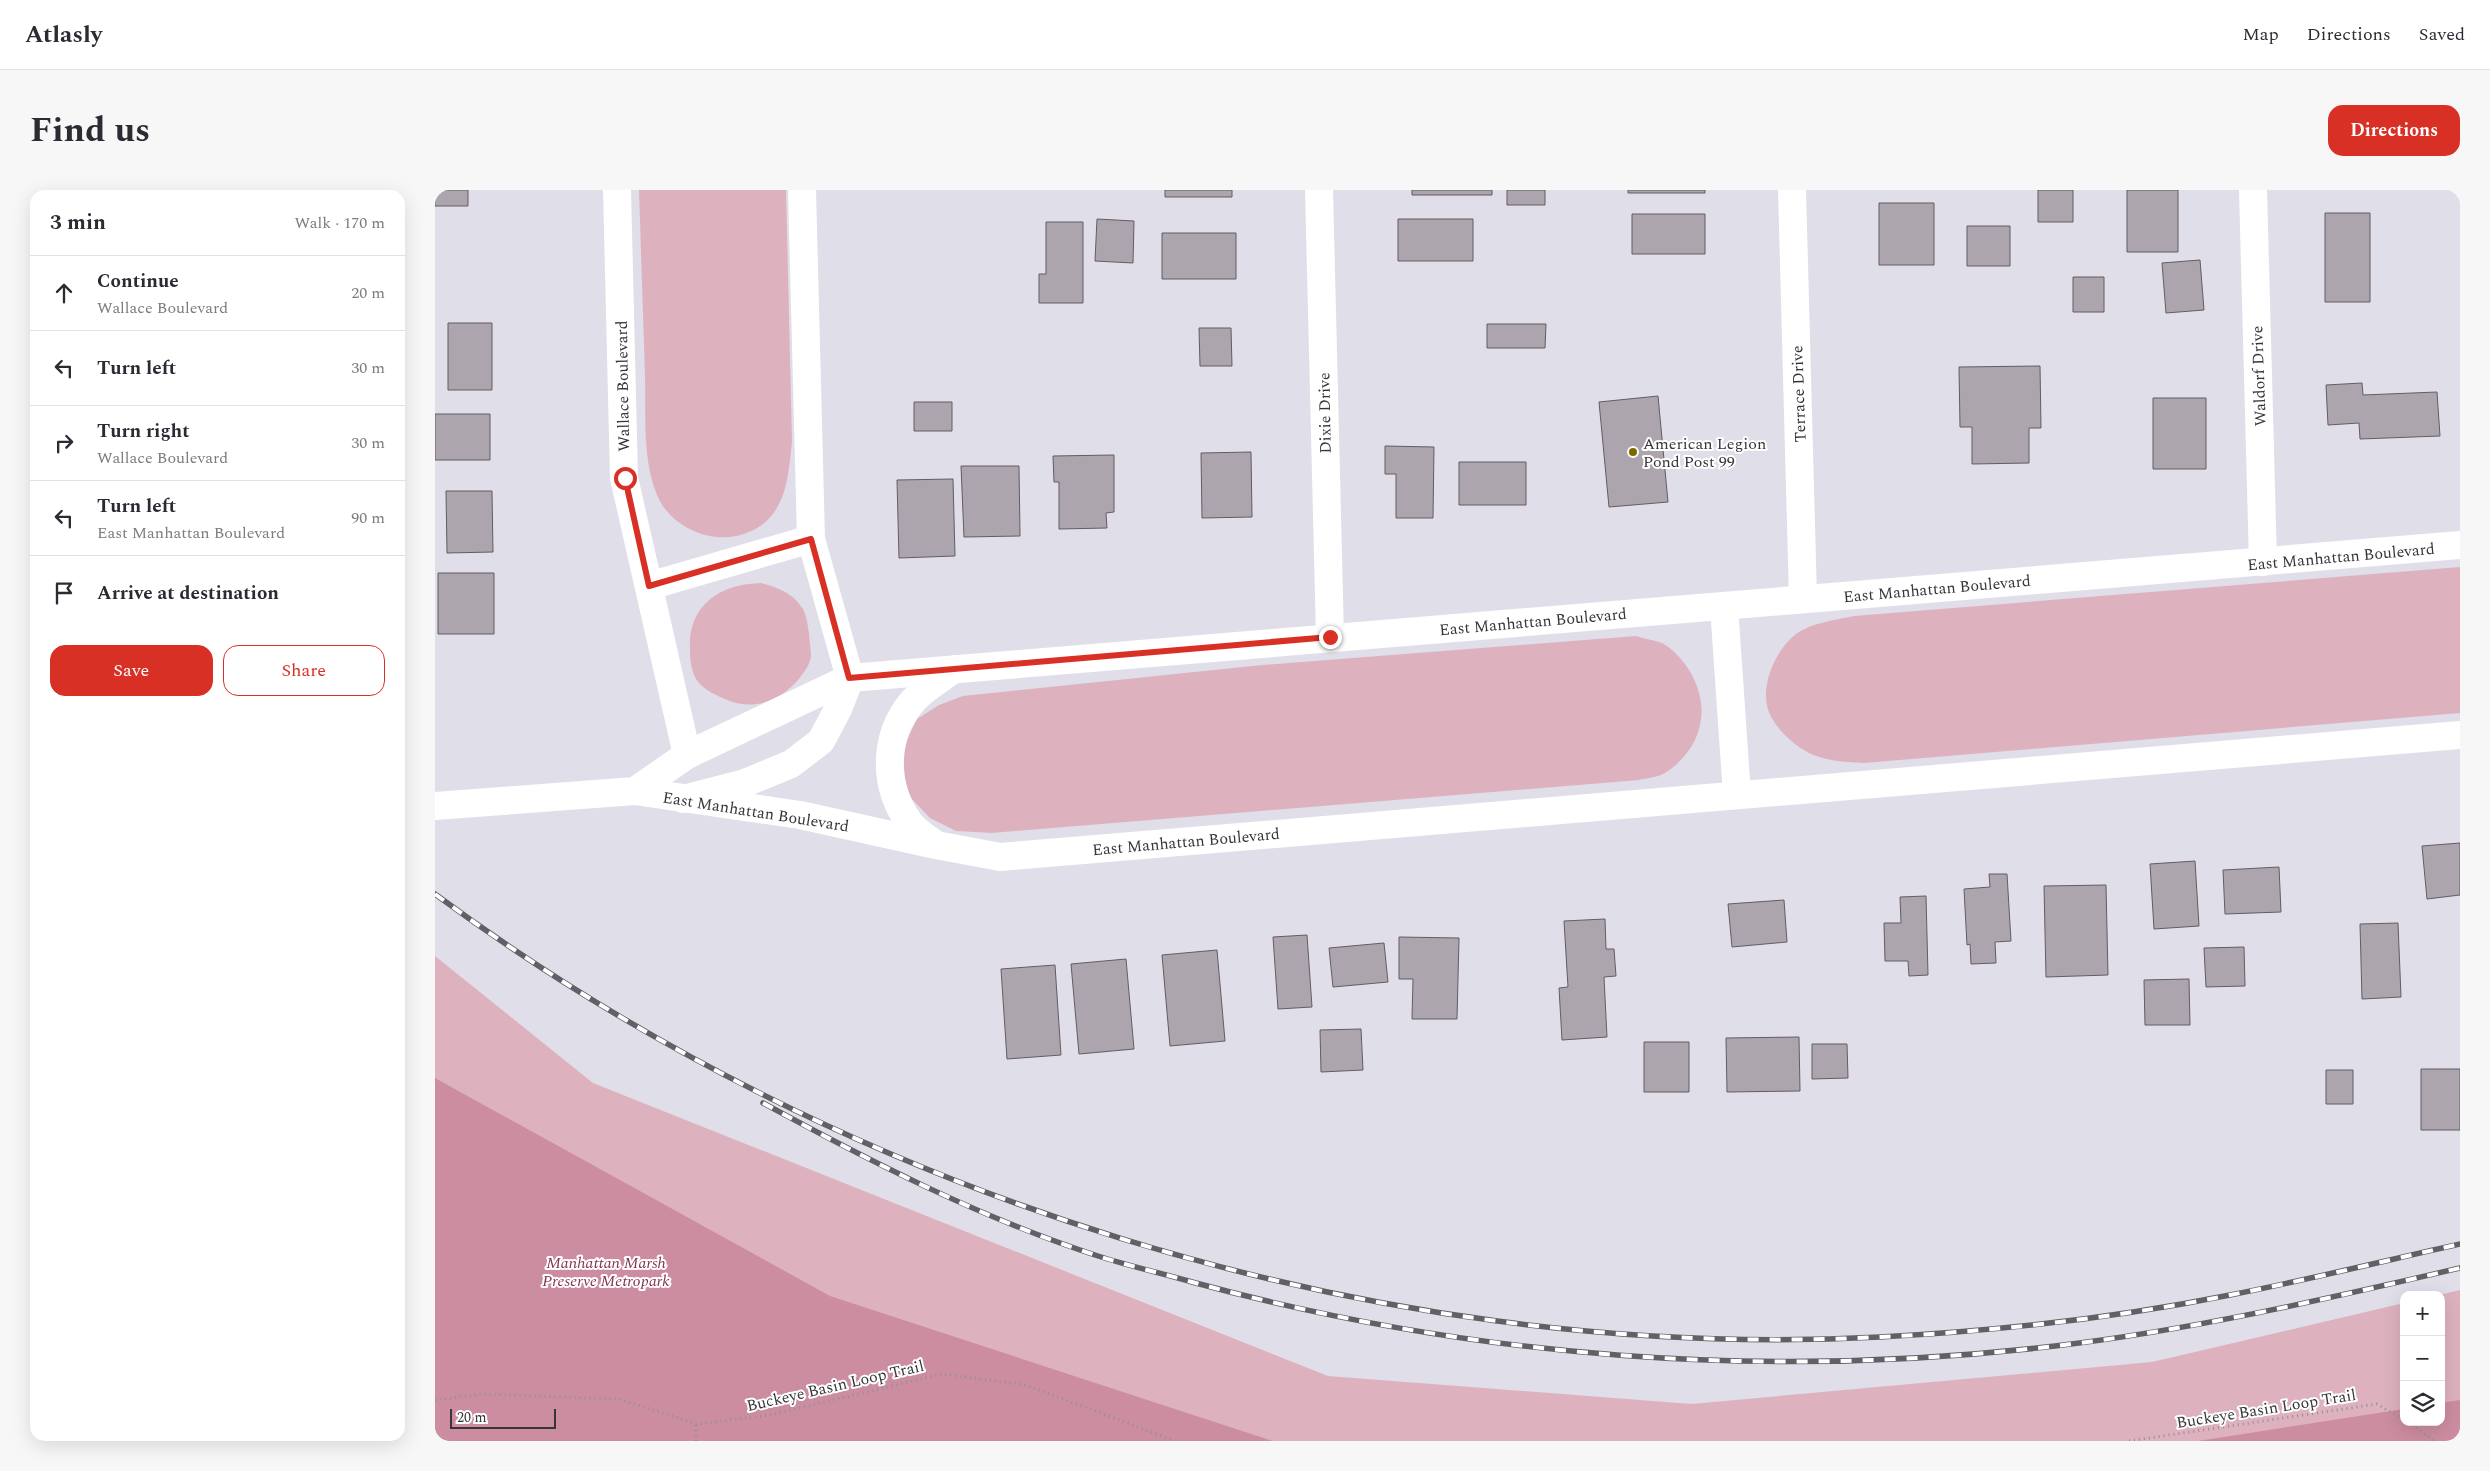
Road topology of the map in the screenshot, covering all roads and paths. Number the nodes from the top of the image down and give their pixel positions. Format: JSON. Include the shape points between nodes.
{"nodes":[{"id":1,"x":617,"y":190,"type":"edge"},
{"id":2,"x":802,"y":190,"type":"edge"},
{"id":3,"x":1319,"y":190,"type":"edge"},
{"id":4,"x":1792,"y":190,"type":"edge"},
{"id":5,"x":2253,"y":190,"type":"edge"},
{"id":6,"x":811,"y":539,"type":"junction"},
{"id":7,"x":2460,"y":545,"type":"edge"},
{"id":8,"x":2263,"y":562,"type":"junction"},
{"id":9,"x":649,"y":586,"type":"junction"},
{"id":10,"x":1803,"y":599,"type":"junction"},
{"id":11,"x":1724,"y":606,"type":"junction"},
{"id":12,"x":1330,"y":637,"type":"junction"},
{"id":13,"x":954,"y":669,"type":"junction"},
{"id":14,"x":849,"y":678,"type":"junction"},
{"id":15,"x":2460,"y":735,"type":"edge"},
{"id":16,"x":687,"y":755,"type":"junction"},
{"id":17,"x":635,"y":791,"type":"junction"},
{"id":18,"x":1737,"y":795,"type":"junction"},
{"id":19,"x":681,"y":799,"type":"junction"},
{"id":20,"x":435,"y":806,"type":"edge"},
{"id":21,"x":936,"y":845,"type":"junction"},
{"id":22,"x":435,"y":1400,"type":"edge"},
{"id":23,"x":2400,"y":1418,"type":"edge"},
{"id":24,"x":696,"y":1424,"type":"junction"},
{"id":25,"x":2413,"y":1426,"type":"edge"},
{"id":26,"x":696,"y":1441,"type":"edge"},
{"id":27,"x":1175,"y":1441,"type":"edge"},
{"id":28,"x":2129,"y":1441,"type":"edge"},
{"id":29,"x":2434,"y":1441,"type":"edge"}],
"edges":[{"from":1,"to":9,"type":"street","name":"Wallace Boulevard","via":[[625,478]]},
{"from":2,"to":6,"type":"street"},
{"from":3,"to":12,"type":"street","name":"Dixie Drive"},
{"from":4,"to":10,"type":"street","name":"Terrace Drive"},
{"from":5,"to":8,"type":"street","name":"Waldorf Drive"},
{"from":6,"to":9,"type":"street"},
{"from":6,"to":14,"type":"street"},
{"from":7,"to":8,"type":"street","name":"East Manhattan Boulevard"},
{"from":8,"to":10,"type":"street","name":"East Manhattan Boulevard"},
{"from":9,"to":16,"type":"street","name":"Wallace Boulevard"},
{"from":10,"to":11,"type":"street","name":"East Manhattan Boulevard"},
{"from":11,"to":12,"type":"street","name":"East Manhattan Boulevard"},
{"from":11,"to":18,"type":"street"},
{"from":12,"to":13,"type":"street","name":"East Manhattan Boulevard"},
{"from":13,"to":14,"type":"street","name":"East Manhattan Boulevard"},
{"from":13,"to":21,"type":"street","via":[[913,702],[893,732],[889,764],[894,798],[910,824]]},
{"from":14,"to":16,"type":"street","name":"East Manhattan Boulevard"},
{"from":14,"to":19,"type":"street","via":[[821,740],[791,764],[745,783]]},
{"from":15,"to":18,"type":"street","name":"East Manhattan Boulevard"},
{"from":16,"to":17,"type":"street","name":"East Manhattan Boulevard"},
{"from":17,"to":19,"type":"street","name":"East Manhattan Boulevard"},
{"from":17,"to":20,"type":"street","name":"East Manhattan Boulevard"},
{"from":18,"to":21,"type":"street","name":"East Manhattan Boulevard","via":[[1000,857]]},
{"from":19,"to":21,"type":"street","name":"East Manhattan Boulevard","via":[[800,815]]},
{"from":22,"to":24,"type":"path","name":"Buckeye Basin Loop Trail","via":[[483,1394],[619,1398]]},
{"from":23,"to":28,"type":"path","name":"Buckeye Basin Loop Trail","via":[[2377,1404]]},
{"from":24,"to":26,"type":"path"},
{"from":24,"to":27,"type":"path","name":"Buckeye Basin Loop Trail","via":[[770,1415],[942,1374],[1026,1386]]},
{"from":25,"to":29,"type":"path"}]}
